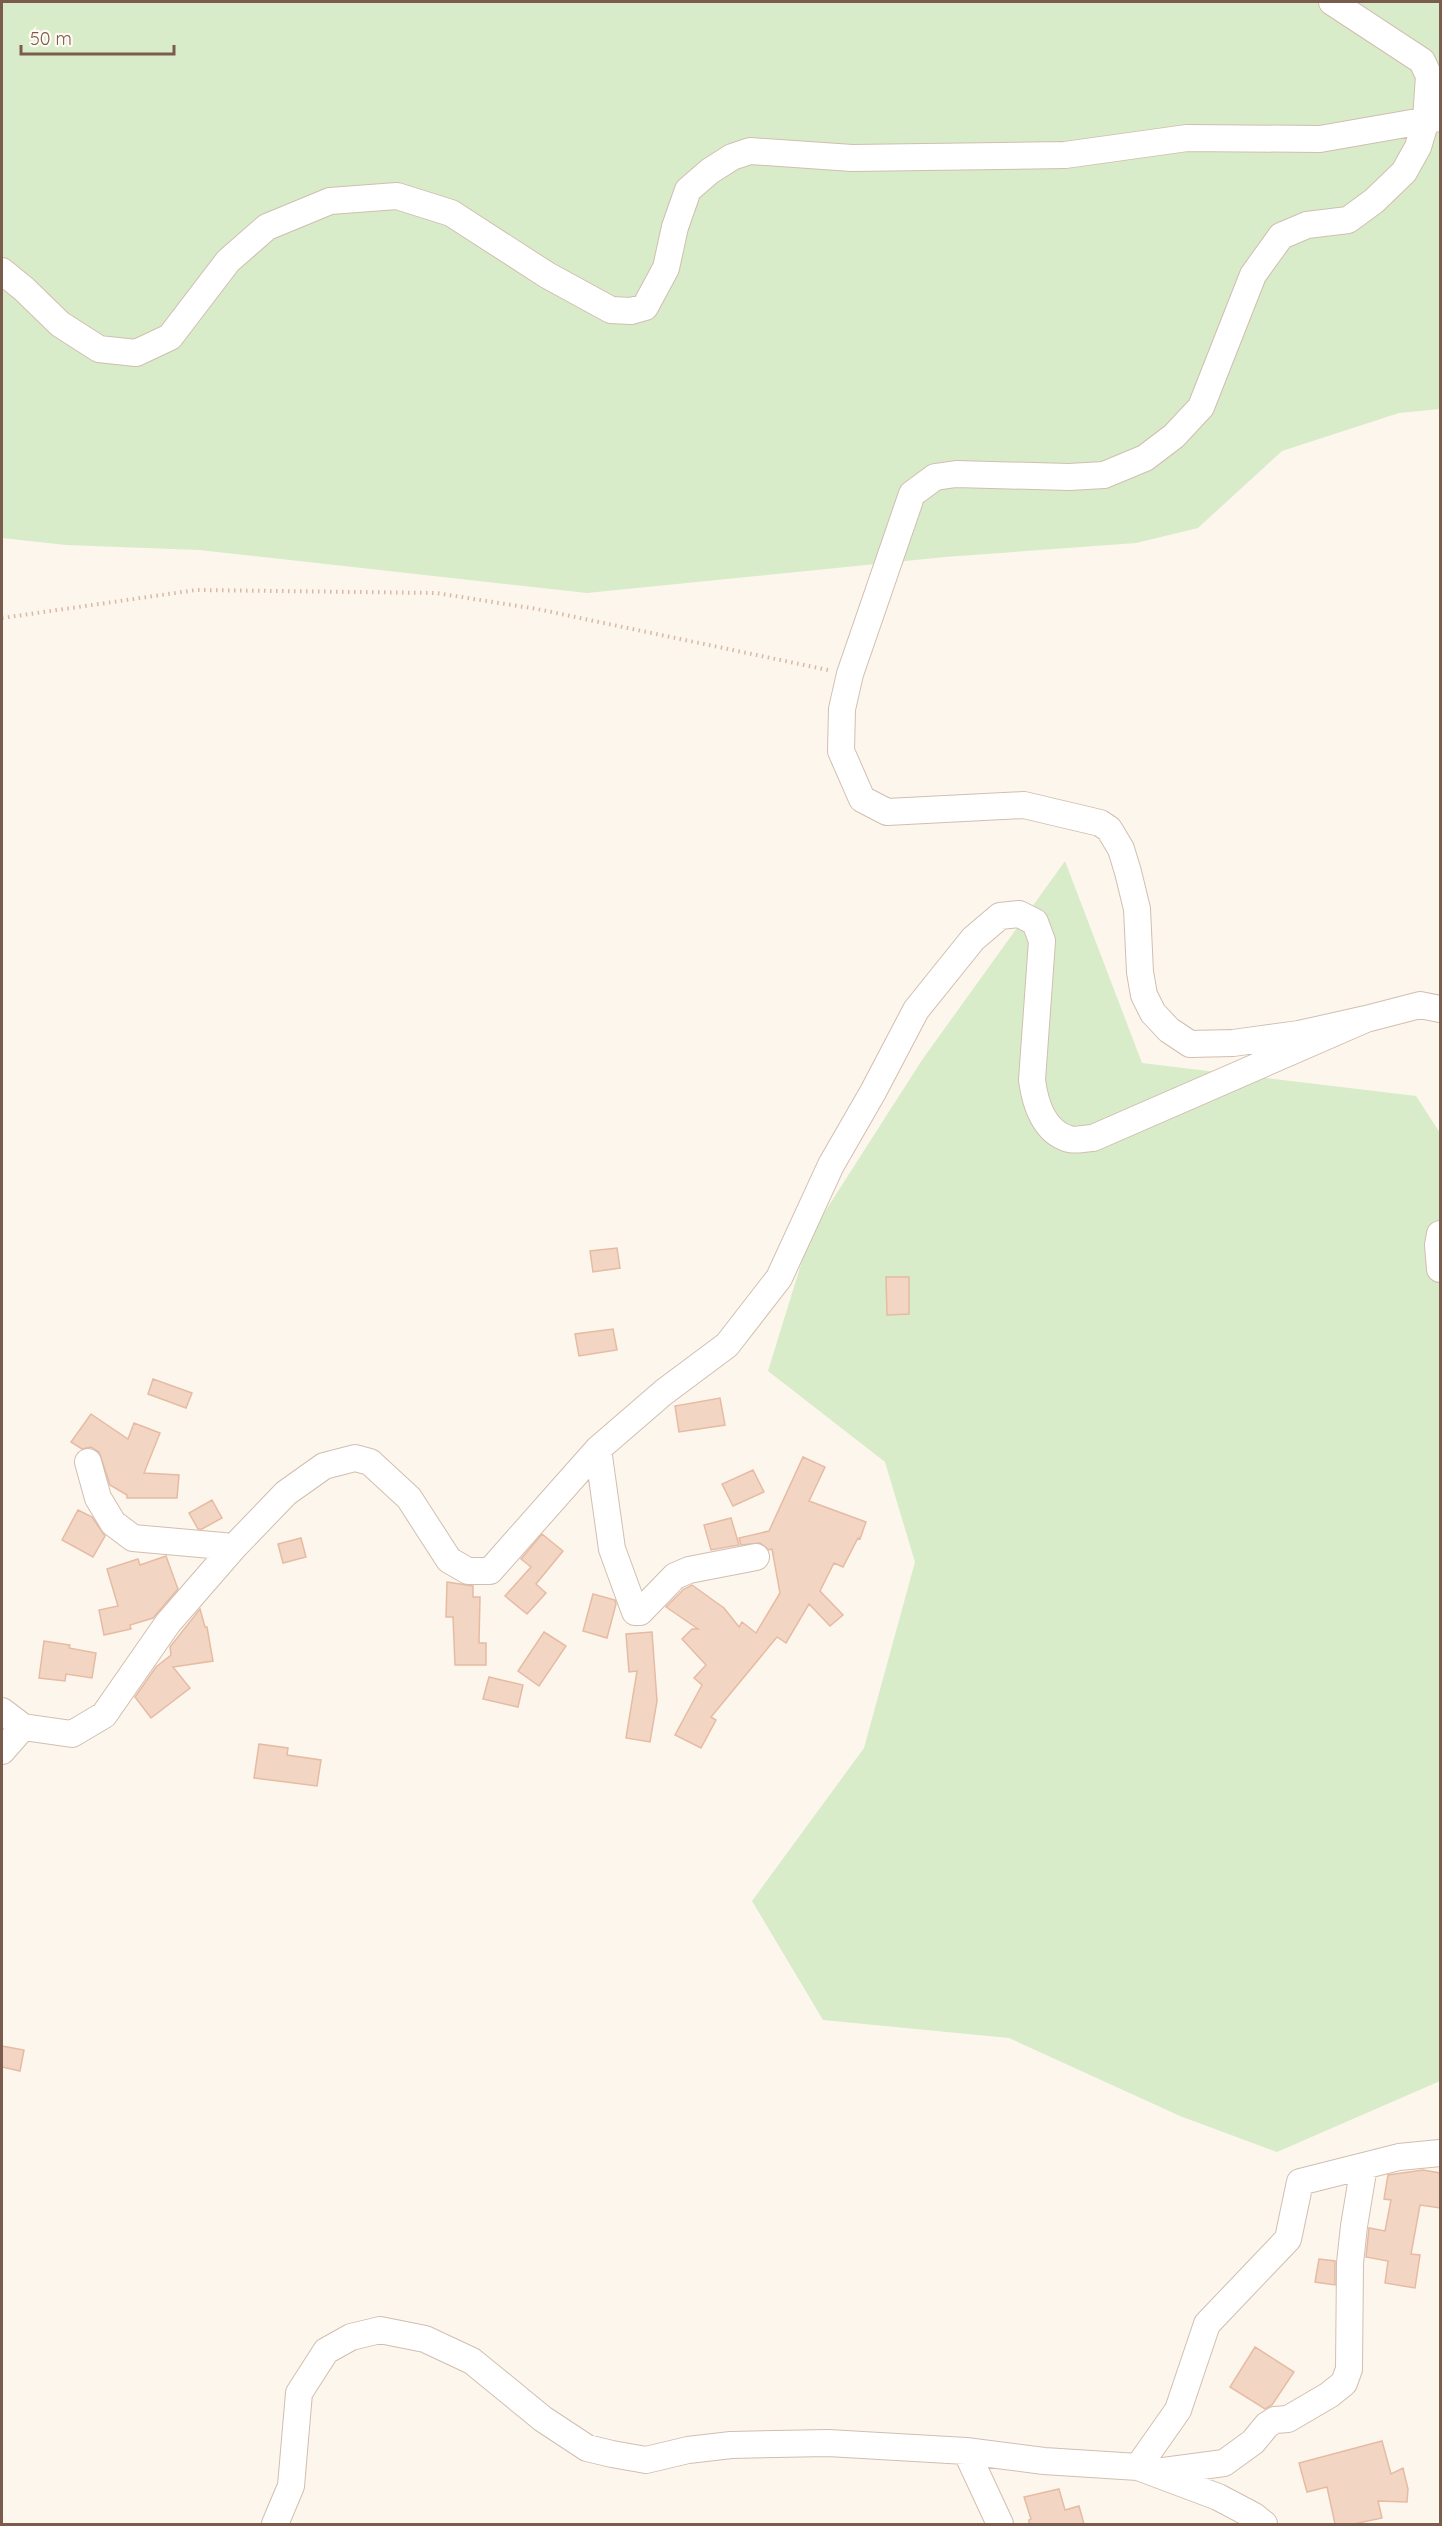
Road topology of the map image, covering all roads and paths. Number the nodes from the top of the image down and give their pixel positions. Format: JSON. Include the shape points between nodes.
{"nodes":[{"id":1,"x":1332,"y":2,"type":"edge"},
{"id":2,"x":1433,"y":119,"type":"edge"},
{"id":3,"x":2,"y":271,"type":"edge"},
{"id":4,"x":2,"y":618,"type":"edge"},
{"id":5,"x":850,"y":674,"type":"junction"},
{"id":6,"x":1440,"y":1009,"type":"edge"},
{"id":7,"x":1366,"y":1020,"type":"junction"},
{"id":8,"x":1440,"y":1234,"type":"edge"},
{"id":9,"x":1440,"y":1269,"type":"edge"},
{"id":10,"x":598,"y":1449,"type":"junction"},
{"id":11,"x":88,"y":1462,"type":"dead end"},
{"id":12,"x":234,"y":1547,"type":"junction"},
{"id":13,"x":756,"y":1557,"type":"dead end"},
{"id":14,"x":2,"y":1711,"type":"edge"},
{"id":15,"x":23,"y":1727,"type":"junction"},
{"id":16,"x":2,"y":1751,"type":"edge"},
{"id":17,"x":1440,"y":2153,"type":"edge"},
{"id":18,"x":1364,"y":2166,"type":"junction"},
{"id":19,"x":966,"y":2451,"type":"junction"},
{"id":20,"x":1145,"y":2470,"type":"junction"},
{"id":21,"x":275,"y":2524,"type":"edge"},
{"id":22,"x":1000,"y":2524,"type":"edge"},
{"id":23,"x":1264,"y":2524,"type":"edge"}],
"edges":[{"from":1,"to":2,"type":"street","via":[[1422,61],[1429,76]]},
{"from":2,"to":3,"type":"street","via":[[1320,139],[1187,138],[1065,155],[852,158],[750,151],[732,157],[688,190],[666,268],[645,307],[631,311],[611,310],[547,275],[451,213],[397,196],[330,201],[267,227],[228,261],[170,338],[136,353],[99,349],[60,324]]},
{"from":2,"to":5,"type":"street","via":[[1404,172],[1374,201],[1348,220],[1307,225],[1281,236],[1253,275],[1201,407],[1174,436],[1145,458],[1104,475],[935,477],[912,494]]},
{"from":4,"to":5,"type":"path","via":[[196,590],[436,593],[537,609]]},
{"from":5,"to":7,"type":"street","via":[[842,709],[841,751],[862,799],[887,812],[1024,805],[1100,823],[1109,829],[1121,849],[1137,909],[1144,995],[1153,1013],[1169,1030],[1190,1044],[1233,1043]]},
{"from":6,"to":7,"type":"street","via":[[1420,1005]]},
{"from":7,"to":10,"type":"street","via":[[1093,1138],[1069,1139],[1050,1127],[1035,1103],[1032,1080],[1042,941],[1035,922],[1019,914],[1000,916],[973,939],[916,1010],[831,1165],[779,1278],[726,1345]]},
{"from":8,"to":9,"type":"street"},
{"from":10,"to":12,"type":"street","via":[[490,1571],[468,1571],[449,1560],[409,1498],[370,1462],[355,1458],[324,1466],[286,1493]]},
{"from":10,"to":13,"type":"street","via":[[612,1549],[634,1612],[640,1612],[682,1573]]},
{"from":11,"to":12,"type":"street","via":[[98,1498],[113,1523],[133,1538]]},
{"from":12,"to":15,"type":"street","via":[[168,1623],[104,1715],[72,1734]]},
{"from":14,"to":15,"type":"street"},
{"from":15,"to":16,"type":"street"},
{"from":17,"to":18,"type":"street"},
{"from":18,"to":20,"type":"street","via":[[1300,2182],[1288,2240],[1207,2324],[1178,2409]]},
{"from":18,"to":20,"type":"street","via":[[1352,2243],[1349,2369],[1344,2383],[1307,2409],[1267,2425],[1253,2442],[1224,2463]]},
{"from":19,"to":20,"type":"street"},
{"from":19,"to":21,"type":"street","via":[[828,2443],[731,2445],[646,2460],[612,2454],[586,2448],[543,2419],[472,2361],[425,2339],[380,2330],[351,2337],[326,2351],[299,2393],[291,2486]]},
{"from":19,"to":22,"type":"street"},
{"from":20,"to":23,"type":"street","via":[[1218,2497]]}]}
